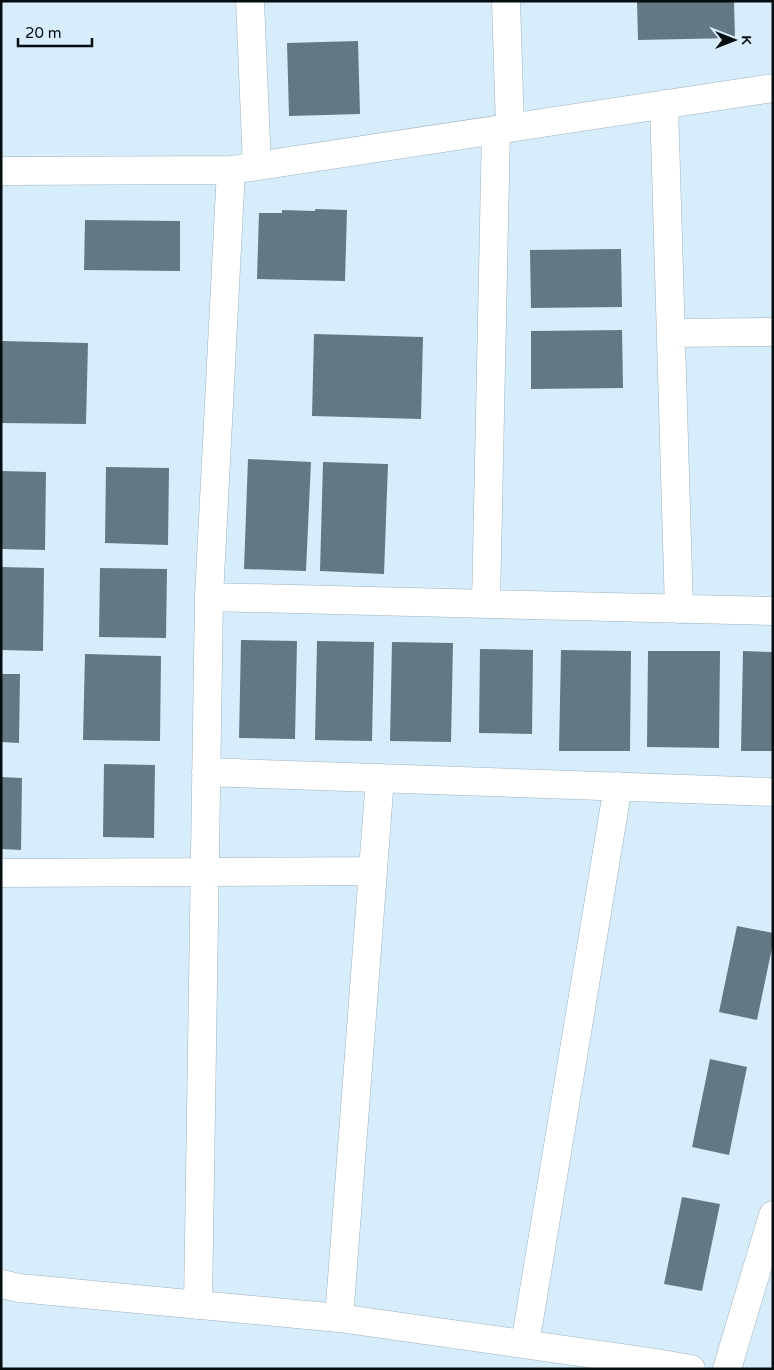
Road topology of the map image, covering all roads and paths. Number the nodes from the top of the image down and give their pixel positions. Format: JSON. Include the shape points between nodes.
{"nodes":[{"id":1,"x":250,"y":1,"type":"edge"},
{"id":2,"x":506,"y":1,"type":"edge"},
{"id":3,"x":773,"y":88,"type":"edge"},
{"id":4,"x":664,"y":104,"type":"junction"},
{"id":5,"x":503,"y":129,"type":"junction"},
{"id":6,"x":244,"y":168,"type":"junction"},
{"id":7,"x":1,"y":171,"type":"edge"},
{"id":8,"x":773,"y":332,"type":"edge"},
{"id":9,"x":671,"y":333,"type":"junction"},
{"id":10,"x":209,"y":598,"type":"junction"},
{"id":11,"x":486,"y":604,"type":"junction"},
{"id":12,"x":679,"y":609,"type":"junction"},
{"id":13,"x":773,"y":611,"type":"edge"},
{"id":14,"x":206,"y":772,"type":"junction"},
{"id":15,"x":380,"y":778,"type":"junction"},
{"id":16,"x":618,"y":786,"type":"junction"},
{"id":17,"x":773,"y":792,"type":"edge"},
{"id":18,"x":205,"y":871,"type":"junction"},
{"id":19,"x":373,"y":871,"type":"junction"},
{"id":20,"x":1,"y":873,"type":"edge"},
{"id":21,"x":773,"y":1214,"type":"edge"},
{"id":22,"x":7,"y":1288,"type":"edge"},
{"id":23,"x":198,"y":1305,"type":"junction"},
{"id":24,"x":339,"y":1318,"type":"junction"},
{"id":25,"x":525,"y":1344,"type":"junction"},
{"id":26,"x":650,"y":1365,"type":"edge"},
{"id":27,"x":691,"y":1369,"type":"edge"},
{"id":28,"x":727,"y":1369,"type":"edge"}],
"edges":[{"from":1,"to":6,"type":"street"},
{"from":2,"to":5,"type":"street"},
{"from":3,"to":4,"type":"street"},
{"from":4,"to":5,"type":"street"},
{"from":4,"to":9,"type":"street"},
{"from":5,"to":6,"type":"street"},
{"from":5,"to":11,"type":"street"},
{"from":6,"to":7,"type":"street"},
{"from":6,"to":10,"type":"street"},
{"from":8,"to":9,"type":"street"},
{"from":9,"to":12,"type":"street"},
{"from":10,"to":11,"type":"street"},
{"from":10,"to":14,"type":"street"},
{"from":11,"to":12,"type":"street"},
{"from":12,"to":13,"type":"street"},
{"from":14,"to":15,"type":"street"},
{"from":14,"to":18,"type":"street"},
{"from":15,"to":16,"type":"street"},
{"from":15,"to":19,"type":"street"},
{"from":16,"to":17,"type":"street"},
{"from":16,"to":25,"type":"street"},
{"from":18,"to":19,"type":"street"},
{"from":18,"to":20,"type":"street"},
{"from":18,"to":23,"type":"street"},
{"from":19,"to":24,"type":"street"},
{"from":21,"to":28,"type":"street"},
{"from":22,"to":23,"type":"street"},
{"from":23,"to":24,"type":"street"},
{"from":24,"to":25,"type":"street"},
{"from":25,"to":26,"type":"street"},
{"from":26,"to":27,"type":"street"}]}
